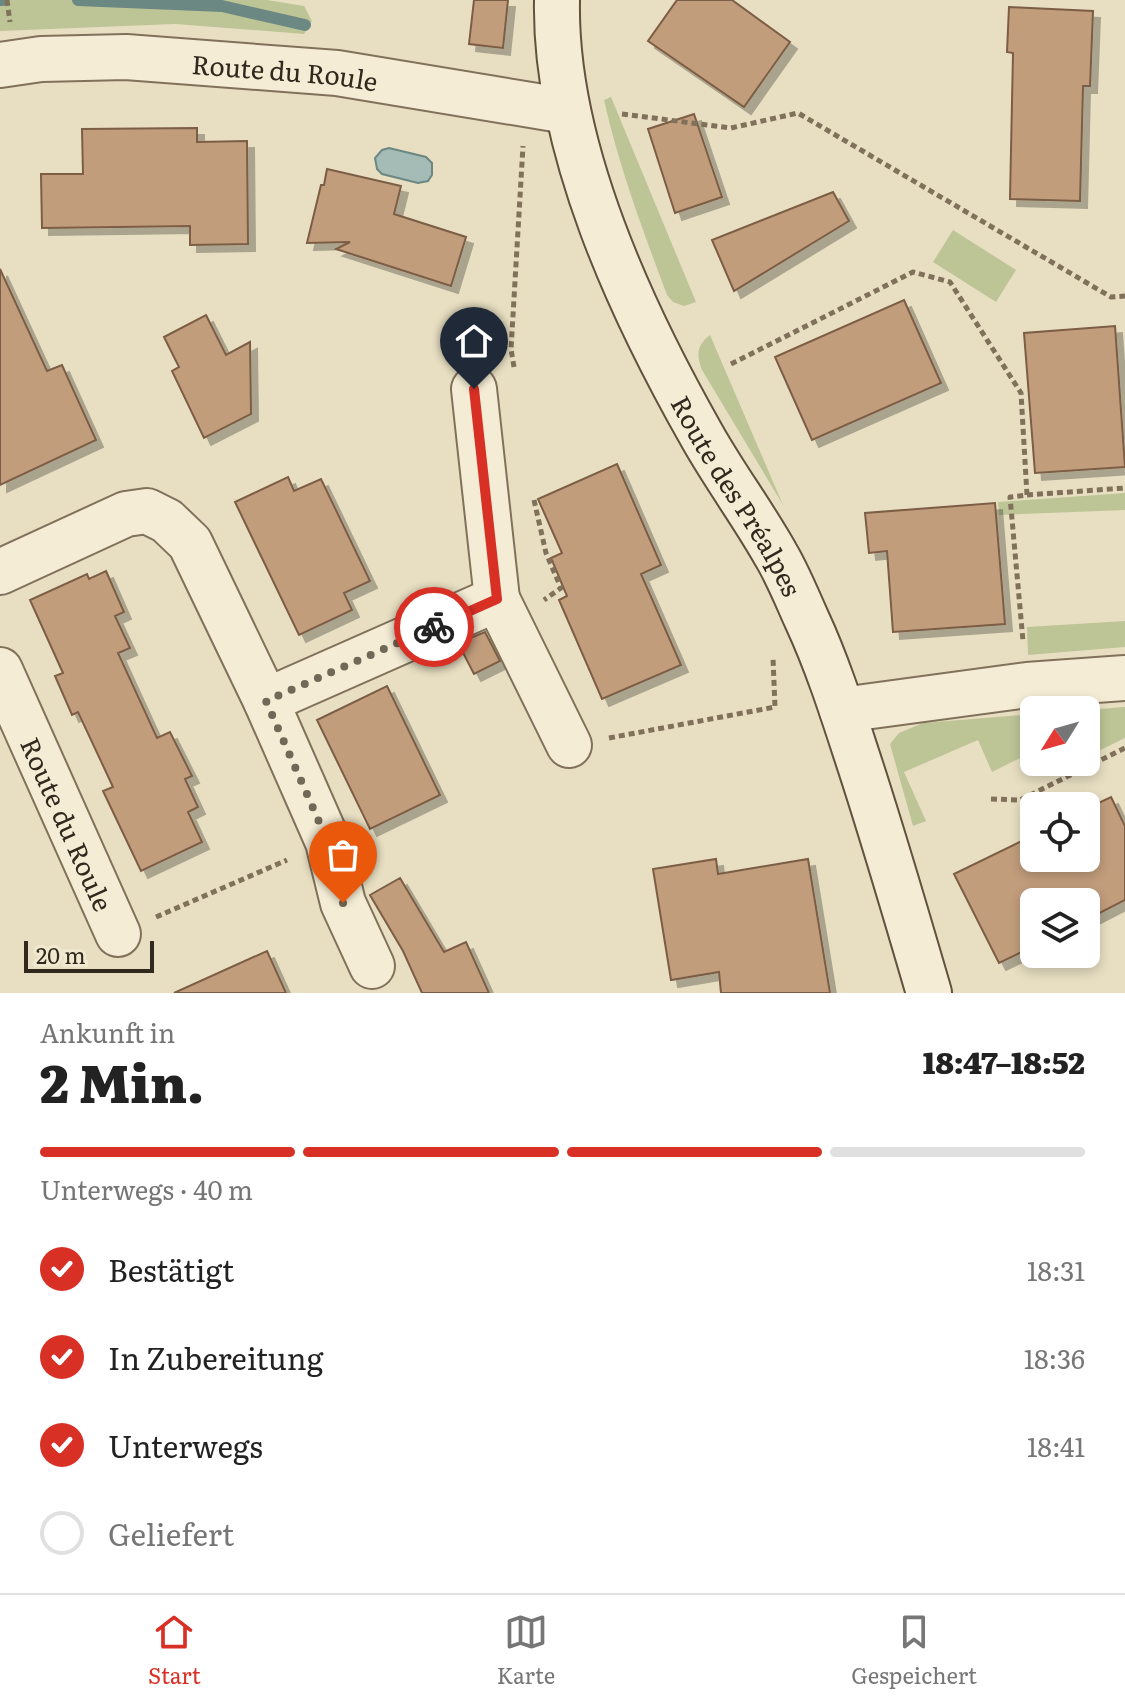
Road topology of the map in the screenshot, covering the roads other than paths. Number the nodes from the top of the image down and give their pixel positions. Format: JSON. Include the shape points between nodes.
{"nodes":[{"id":1,"x":557,"y":0,"type":"edge"},
{"id":2,"x":0,"y":65,"type":"edge"},
{"id":3,"x":546,"y":108,"type":"junction"},
{"id":4,"x":495,"y":384,"type":"road end"},
{"id":5,"x":0,"y":572,"type":"edge"},
{"id":6,"x":497,"y":599,"type":"junction"},
{"id":7,"x":0,"y":670,"type":"edge"},
{"id":8,"x":1125,"y":678,"type":"edge"},
{"id":9,"x":266,"y":701,"type":"junction"},
{"id":10,"x":842,"y":710,"type":"junction"},
{"id":11,"x":569,"y":745,"type":"road end"},
{"id":12,"x":118,"y":934,"type":"road end"},
{"id":13,"x":372,"y":966,"type":"dead end"},
{"id":14,"x":929,"y":993,"type":"edge"}],
"edges":[{"from":1,"to":3,"type":"street","name":"Route des Préalpes","via":[[560,62]]},
{"from":2,"to":3,"type":"street","name":"Route du Roule","via":[[126,57],[337,73]]},
{"from":3,"to":10,"type":"street","name":"Route des Préalpes","via":[[658,356],[777,556]]},
{"from":4,"to":6,"type":"street"},
{"from":5,"to":9,"type":"street","via":[[126,514],[147,511],[190,543]]},
{"from":6,"to":9,"type":"street"},
{"from":6,"to":11,"type":"street"},
{"from":7,"to":12,"type":"street","name":"Route du Roule"},
{"from":8,"to":10,"type":"street","via":[[1027,685]]},
{"from":9,"to":13,"type":"street","via":[[328,842],[343,903]]},
{"from":10,"to":14,"type":"street","name":"Route des Préalpes"}]}
